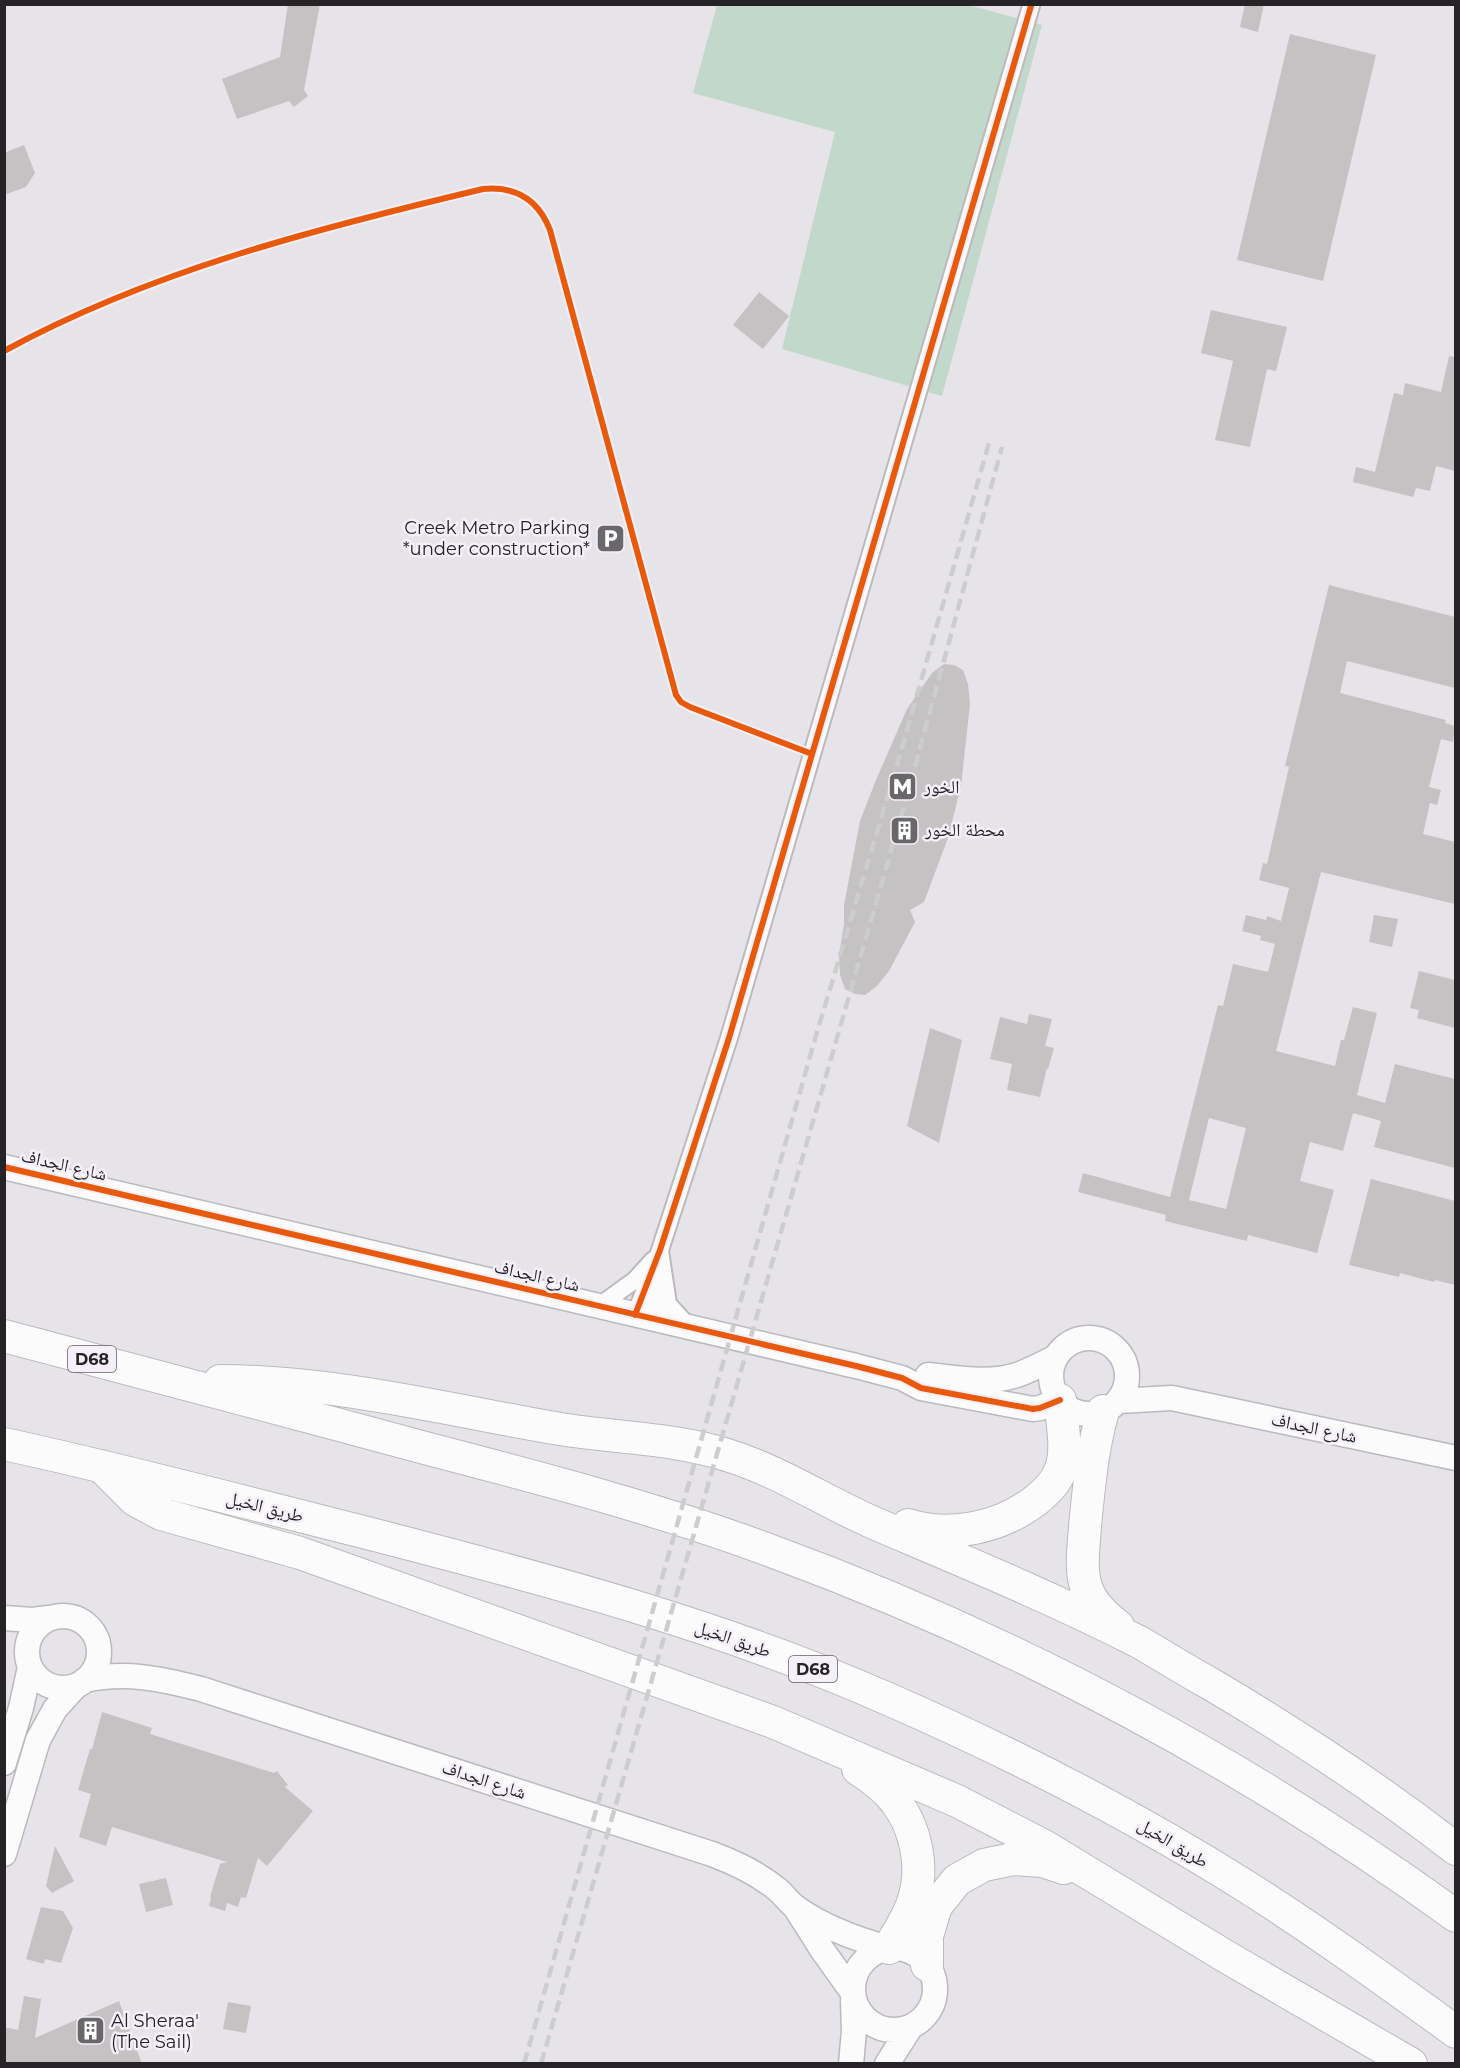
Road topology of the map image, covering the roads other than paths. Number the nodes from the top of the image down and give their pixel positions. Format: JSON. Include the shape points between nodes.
{"nodes":[{"id":1,"x":1031,"y":6,"type":"dead end"},
{"id":2,"x":4,"y":1167,"type":"edge"},
{"id":3,"x":660,"y":1250,"type":"junction"},
{"id":4,"x":599,"y":1306,"type":"junction"},
{"id":5,"x":643,"y":1317,"type":"junction"},
{"id":6,"x":690,"y":1328,"type":"junction"},
{"id":7,"x":4,"y":1336,"type":"edge"},
{"id":8,"x":1056,"y":1357,"type":"junction"},
{"id":9,"x":1126,"y":1368,"type":"junction"},
{"id":10,"x":902,"y":1378,"type":"junction"},
{"id":11,"x":180,"y":1382,"type":"junction"},
{"id":12,"x":1172,"y":1398,"type":"junction"},
{"id":13,"x":1060,"y":1400,"type":"junction"},
{"id":14,"x":1111,"y":1406,"type":"junction"},
{"id":15,"x":4,"y":1444,"type":"edge"},
{"id":16,"x":1455,"y":1458,"type":"edge"},
{"id":17,"x":101,"y":1465,"type":"junction"},
{"id":18,"x":805,"y":1488,"type":"junction"},
{"id":19,"x":4,"y":1618,"type":"edge"},
{"id":20,"x":50,"y":1618,"type":"junction"},
{"id":21,"x":4,"y":1633,"type":"edge"},
{"id":22,"x":98,"y":1642,"type":"junction"},
{"id":23,"x":1140,"y":1643,"type":"junction"},
{"id":24,"x":29,"y":1662,"type":"junction"},
{"id":25,"x":158,"y":1678,"type":"junction"},
{"id":26,"x":81,"y":1683,"type":"junction"},
{"id":27,"x":773,"y":1722,"type":"junction"},
{"id":28,"x":4,"y":1763,"type":"edge"},
{"id":29,"x":1455,"y":1849,"type":"edge"},
{"id":30,"x":4,"y":1854,"type":"edge"},
{"id":31,"x":1117,"y":1889,"type":"junction"},
{"id":32,"x":796,"y":1908,"type":"junction"},
{"id":33,"x":1455,"y":1916,"type":"edge"},
{"id":34,"x":888,"y":1948,"type":"junction"},
{"id":35,"x":927,"y":1965,"type":"junction"},
{"id":36,"x":853,"y":1996,"type":"junction"},
{"id":37,"x":910,"y":2028,"type":"junction"},
{"id":38,"x":1455,"y":2032,"type":"edge"},
{"id":39,"x":851,"y":2064,"type":"edge"},
{"id":40,"x":887,"y":2064,"type":"edge"},
{"id":41,"x":1411,"y":2064,"type":"edge"}],
"edges":[{"from":1,"to":3,"type":"street","via":[[729,1038]]},
{"from":2,"to":4,"type":"street","name":"شارع الجداف"},
{"from":3,"to":4,"type":"street","via":[[635,1280]]},
{"from":3,"to":5,"type":"street"},
{"from":3,"to":6,"type":"street","via":[[668,1304]]},
{"from":4,"to":5,"type":"street","name":"شارع الجداف"},
{"from":5,"to":6,"type":"street","name":"شارع الجداف"},
{"from":6,"to":10,"type":"street","name":"شارع الجداف"},
{"from":7,"to":11,"type":"highway","number":"D68"},
{"from":8,"to":9,"type":"street","name":"شارع الجداف","via":[[1079,1340],[1100,1340],[1118,1352]]},
{"from":8,"to":10,"type":"street","name":"شارع الجداف","via":[[1017,1375],[993,1380],[920,1375]]},
{"from":8,"to":13,"type":"street","via":[[1052,1384]]},
{"from":9,"to":12,"type":"street","name":"شارع الجداف"},
{"from":9,"to":14,"type":"street","via":[[1126,1385]]},
{"from":10,"to":13,"type":"street","name":"شارع الجداف","via":[[921,1388],[1026,1408],[1040,1408]]},
{"from":11,"to":18,"type":"highway","via":[[297,1384],[564,1429],[670,1442],[716,1451]]},
{"from":11,"to":33,"type":"highway","number":"D68","via":[[648,1509],[878,1592],[1100,1695],[1208,1754],[1312,1817]]},
{"from":12,"to":14,"type":"street","name":"شارع الجداف"},
{"from":12,"to":16,"type":"street","name":"شارع الجداف"},
{"from":13,"to":14,"type":"street","name":"شارع الجداف","via":[[1084,1414]]},
{"from":13,"to":18,"type":"highway","via":[[1064,1450],[1057,1478],[1030,1505],[998,1522],[963,1530],[928,1530]]},
{"from":14,"to":23,"type":"highway","via":[[1091,1462],[1083,1574],[1098,1608]]},
{"from":15,"to":17,"type":"highway","name":"طريق الخيل","number":"D68"},
{"from":17,"to":27,"type":"highway","via":[[135,1500],[161,1514],[300,1553]]},
{"from":17,"to":38,"type":"highway","name":"طريق الخيل","number":"D68","via":[[630,1604],[759,1648],[885,1698],[1009,1754],[1129,1817],[1246,1886]]},
{"from":18,"to":23,"type":"highway"},
{"from":19,"to":20,"type":"street"},
{"from":20,"to":22,"type":"street","via":[[73,1617],[93,1631]]},
{"from":20,"to":24,"type":"street","via":[[32,1633],[27,1644]]},
{"from":21,"to":24,"type":"street"},
{"from":22,"to":25,"type":"street","name":"شارع الجداف","via":[[126,1663]]},
{"from":22,"to":26,"type":"street","via":[[94,1670]]},
{"from":23,"to":29,"type":"highway","via":[[1310,1746]]},
{"from":24,"to":26,"type":"street","via":[[44,1683],[65,1688]]},
{"from":24,"to":28,"type":"street","via":[[21,1708]]},
{"from":25,"to":26,"type":"street","name":"شارع الجداف","via":[[102,1677]]},
{"from":25,"to":32,"type":"street","name":"شارع الجداف","via":[[712,1854],[758,1875]]},
{"from":26,"to":30,"type":"street","via":[[55,1709],[38,1740]]},
{"from":27,"to":31,"type":"highway","via":[[957,1801]]},
{"from":27,"to":34,"type":"highway","via":[[879,1784],[909,1824],[916,1848],[915,1898]]},
{"from":31,"to":35,"type":"highway","via":[[1043,1862],[1013,1858],[984,1865],[957,1880],[936,1906],[927,1936]]},
{"from":31,"to":41,"type":"highway"},
{"from":32,"to":34,"type":"street","name":"شارع الجداف","via":[[840,1933]]},
{"from":32,"to":36,"type":"street","name":"شارع الجداف"},
{"from":34,"to":35,"type":"street","via":[[917,1955]]},
{"from":34,"to":36,"type":"street","via":[[876,1952],[858,1969]]},
{"from":35,"to":37,"type":"street","via":[[934,1978],[932,2007],[923,2020]]},
{"from":36,"to":37,"type":"street","via":[[870,2023],[896,2031]]},
{"from":36,"to":39,"type":"street"},
{"from":37,"to":40,"type":"street"}]}
